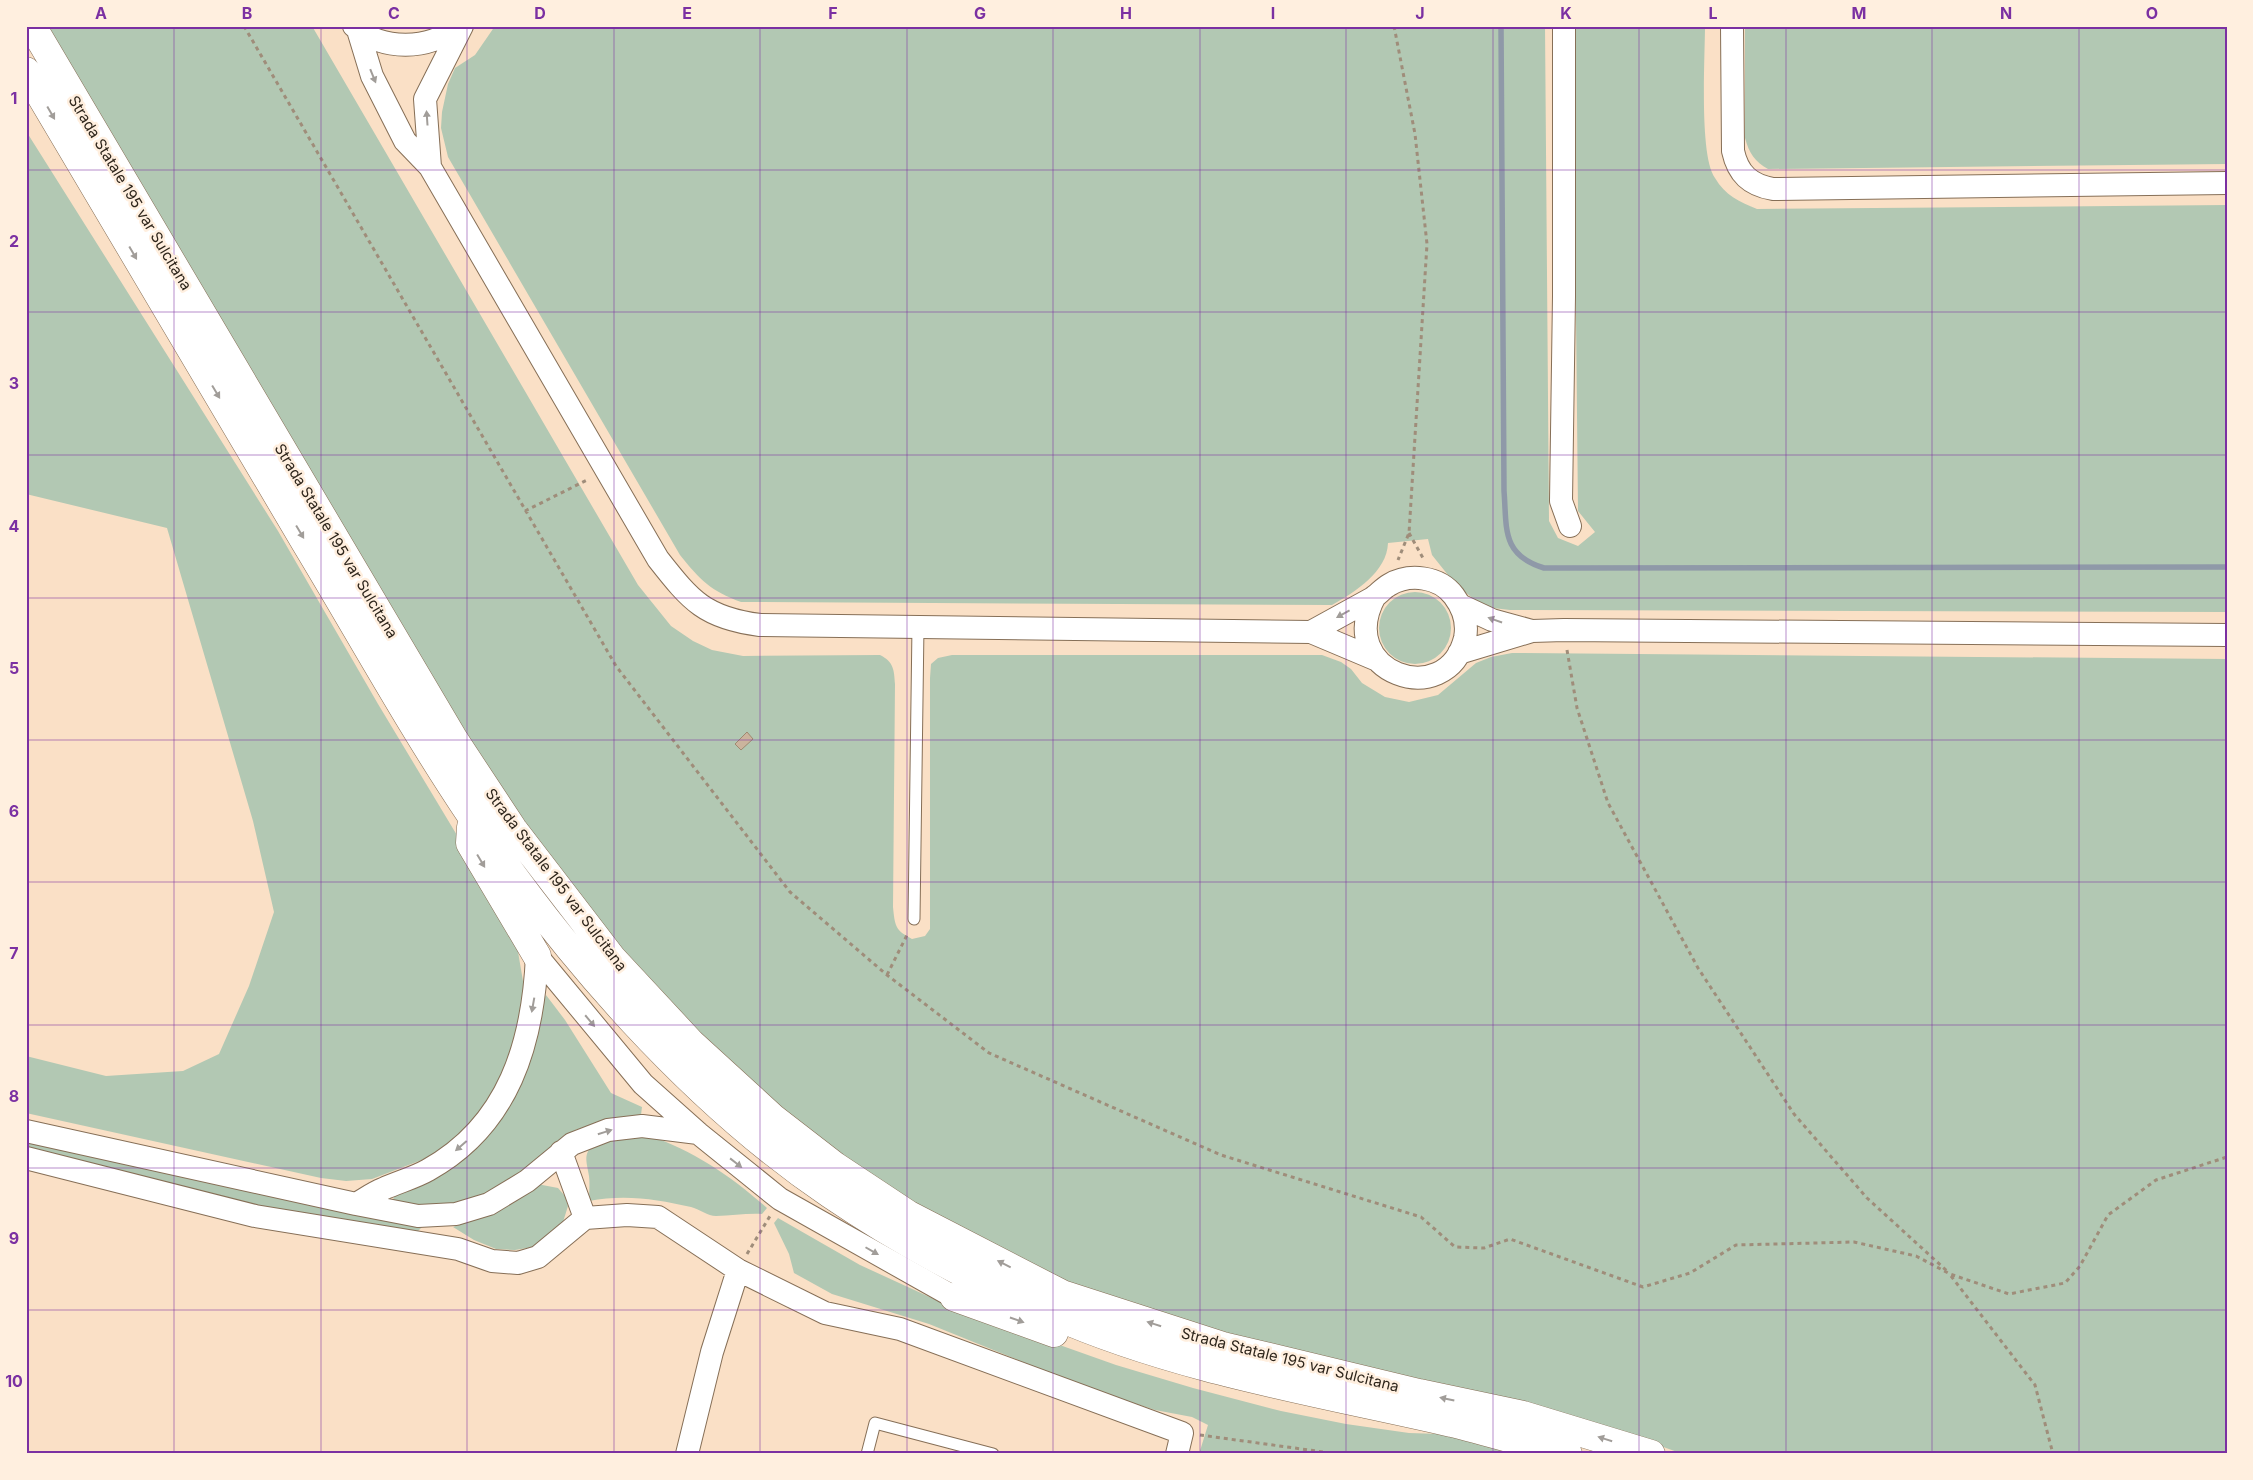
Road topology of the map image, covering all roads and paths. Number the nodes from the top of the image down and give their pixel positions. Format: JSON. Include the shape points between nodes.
{"nodes":[{"id":1,"x":32,"y":26,"type":"edge"},
{"id":2,"x":244,"y":26,"type":"edge"},
{"id":3,"x":457,"y":26,"type":"edge"},
{"id":4,"x":462,"y":26,"type":"edge"},
{"id":5,"x":1394,"y":26,"type":"edge"},
{"id":6,"x":1564,"y":26,"type":"edge"},
{"id":7,"x":1732,"y":26,"type":"edge"},
{"id":8,"x":356,"y":28,"type":"edge"},
{"id":9,"x":26,"y":71,"type":"edge"},
{"id":10,"x":430,"y":167,"type":"junction"},
{"id":11,"x":2227,"y":183,"type":"edge"},
{"id":12,"x":608,"y":470,"type":"junction"},
{"id":13,"x":524,"y":511,"type":"junction"},
{"id":14,"x":1570,"y":526,"type":"dead end"},
{"id":15,"x":1409,"y":533,"type":"dead end"},
{"id":16,"x":1376,"y":596,"type":"junction"},
{"id":17,"x":1460,"y":605,"type":"junction"},
{"id":18,"x":918,"y":626,"type":"junction"},
{"id":19,"x":1564,"y":630,"type":"junction"},
{"id":20,"x":1532,"y":631,"type":"junction"},
{"id":21,"x":1311,"y":632,"type":"junction"},
{"id":22,"x":2227,"y":635,"type":"edge"},
{"id":23,"x":1460,"y":653,"type":"junction"},
{"id":24,"x":1375,"y":659,"type":"junction"},
{"id":25,"x":471,"y":815,"type":"junction"},
{"id":26,"x":914,"y":920,"type":"joint"},
{"id":27,"x":537,"y":956,"type":"junction"},
{"id":28,"x":887,"y":975,"type":"junction"},
{"id":29,"x":26,"y":1130,"type":"edge"},
{"id":30,"x":698,"y":1133,"type":"junction"},
{"id":31,"x":561,"y":1152,"type":"junction"},
{"id":32,"x":2227,"y":1157,"type":"edge"},
{"id":33,"x":26,"y":1158,"type":"edge"},
{"id":34,"x":780,"y":1199,"type":"junction"},
{"id":35,"x":356,"y":1204,"type":"junction"},
{"id":36,"x":585,"y":1218,"type":"junction"},
{"id":37,"x":738,"y":1270,"type":"junction"},
{"id":38,"x":1950,"y":1274,"type":"junction"},
{"id":39,"x":954,"y":1297,"type":"joint"},
{"id":40,"x":1210,"y":1369,"type":"junction"},
{"id":41,"x":1180,"y":1444,"type":"edge"},
{"id":42,"x":975,"y":1452,"type":"edge"},
{"id":43,"x":687,"y":1454,"type":"edge"},
{"id":44,"x":867,"y":1454,"type":"edge"},
{"id":45,"x":993,"y":1454,"type":"edge"},
{"id":46,"x":1338,"y":1454,"type":"edge"},
{"id":47,"x":1568,"y":1454,"type":"edge"},
{"id":48,"x":1651,"y":1454,"type":"edge"},
{"id":49,"x":2053,"y":1454,"type":"edge"}],
"edges":[{"from":48,"to":1,"type":"highway","name":"Strada Statale 195 var Sulcitana","one_way":true,"via":[[1523,1415],[1223,1346],[1062,1294],[908,1215],[835,1166],[773,1118],[690,1043],[612,958],[513,829],[454,738]]},
{"from":2,"to":13,"type":"path"},
{"from":3,"to":8,"type":"street","via":[[438,38],[406,45],[389,44]]},
{"from":10,"to":4,"type":"street","one_way":true,"via":[[425,99]]},
{"from":5,"to":15,"type":"path","via":[[1415,134],[1427,244]]},
{"from":6,"to":14,"type":"street","via":[[1562,501]]},
{"from":7,"to":11,"type":"street","via":[[1733,151],[1741,173],[1761,187]]},
{"from":8,"to":10,"type":"street","one_way":true,"via":[[372,76],[405,142]]},
{"from":9,"to":25,"type":"highway","name":"Strada Statale 195 var Sulcitana","one_way":true,"via":[[398,699]]},
{"from":10,"to":12,"type":"street"},
{"from":12,"to":13,"type":"path"},
{"from":12,"to":18,"type":"street","via":[[658,559],[682,589],[706,610],[732,621],[760,625]]},
{"from":13,"to":28,"type":"path","via":[[616,666],[790,892]]},
{"from":16,"to":17,"type":"street","via":[[1403,578],[1420,578],[1450,591]]},
{"from":16,"to":21,"type":"street","one_way":true},
{"from":16,"to":24,"type":"street","via":[[1367,611],[1365,627],[1367,644]]},
{"from":20,"to":17,"type":"street","one_way":true,"via":[[1492,620]]},
{"from":17,"to":23,"type":"street","via":[[1465,620],[1465,637]]},
{"from":18,"to":21,"type":"street"},
{"from":18,"to":26,"type":"lane"},
{"from":19,"to":20,"type":"street"},
{"from":19,"to":22,"type":"street"},
{"from":19,"to":38,"type":"path","via":[[1577,708],[1608,803],[1698,968],[1794,1114],[1867,1198]]},
{"from":20,"to":23,"type":"street"},
{"from":21,"to":24,"type":"street"},
{"from":23,"to":24,"type":"street","via":[[1435,675],[1419,678],[1395,674]]},
{"from":25,"to":27,"type":"highway","one_way":true,"via":[[470,843]]},
{"from":25,"to":40,"type":"highway","name":"Strada Statale 195 var Sulcitana","via":[[535,902],[638,1026],[712,1099],[825,1190],[895,1236],[968,1276],[1054,1316],[1133,1346]]},
{"from":26,"to":28,"type":"path"},
{"from":27,"to":30,"type":"street","one_way":true,"via":[[643,1084]]},
{"from":27,"to":35,"type":"street","one_way":true,"via":[[535,994],[522,1056],[491,1115],[468,1141],[439,1164]]},
{"from":28,"to":38,"type":"path","via":[[989,1053],[1221,1155],[1421,1217],[1454,1247],[1484,1248],[1510,1239],[1644,1287],[1690,1273],[1736,1245],[1854,1242],[1916,1256]]},
{"from":29,"to":35,"type":"street"},
{"from":31,"to":30,"type":"street","one_way":true,"via":[[572,1144],[608,1130],[642,1126]]},
{"from":30,"to":34,"type":"street","one_way":true},
{"from":31,"to":35,"type":"street","via":[[527,1181],[489,1204],[456,1214],[418,1216]]},
{"from":31,"to":36,"type":"street"},
{"from":32,"to":38,"type":"path","via":[[2156,1180],[2108,1215],[2080,1266],[2065,1283],[2009,1294]]},
{"from":33,"to":36,"type":"street","via":[[255,1216],[458,1249],[492,1261],[518,1263],[538,1257]]},
{"from":34,"to":37,"type":"path"},
{"from":34,"to":39,"type":"street","one_way":true},
{"from":36,"to":37,"type":"street","via":[[658,1217]]},
{"from":37,"to":41,"type":"street","via":[[824,1314],[900,1329]]},
{"from":37,"to":43,"type":"street","via":[[712,1352]]},
{"from":38,"to":49,"type":"path","via":[[2034,1385]]},
{"from":39,"to":40,"type":"highway","one_way":true,"via":[[1142,1364],[1182,1375]]},
{"from":40,"to":47,"type":"highway","name":"Strada Statale 195 var Sulcitana","via":[[1454,1424]]},
{"from":41,"to":46,"type":"path"},
{"from":42,"to":44,"type":"lane","via":[[875,1423]]},
{"from":42,"to":45,"type":"lane"}]}
